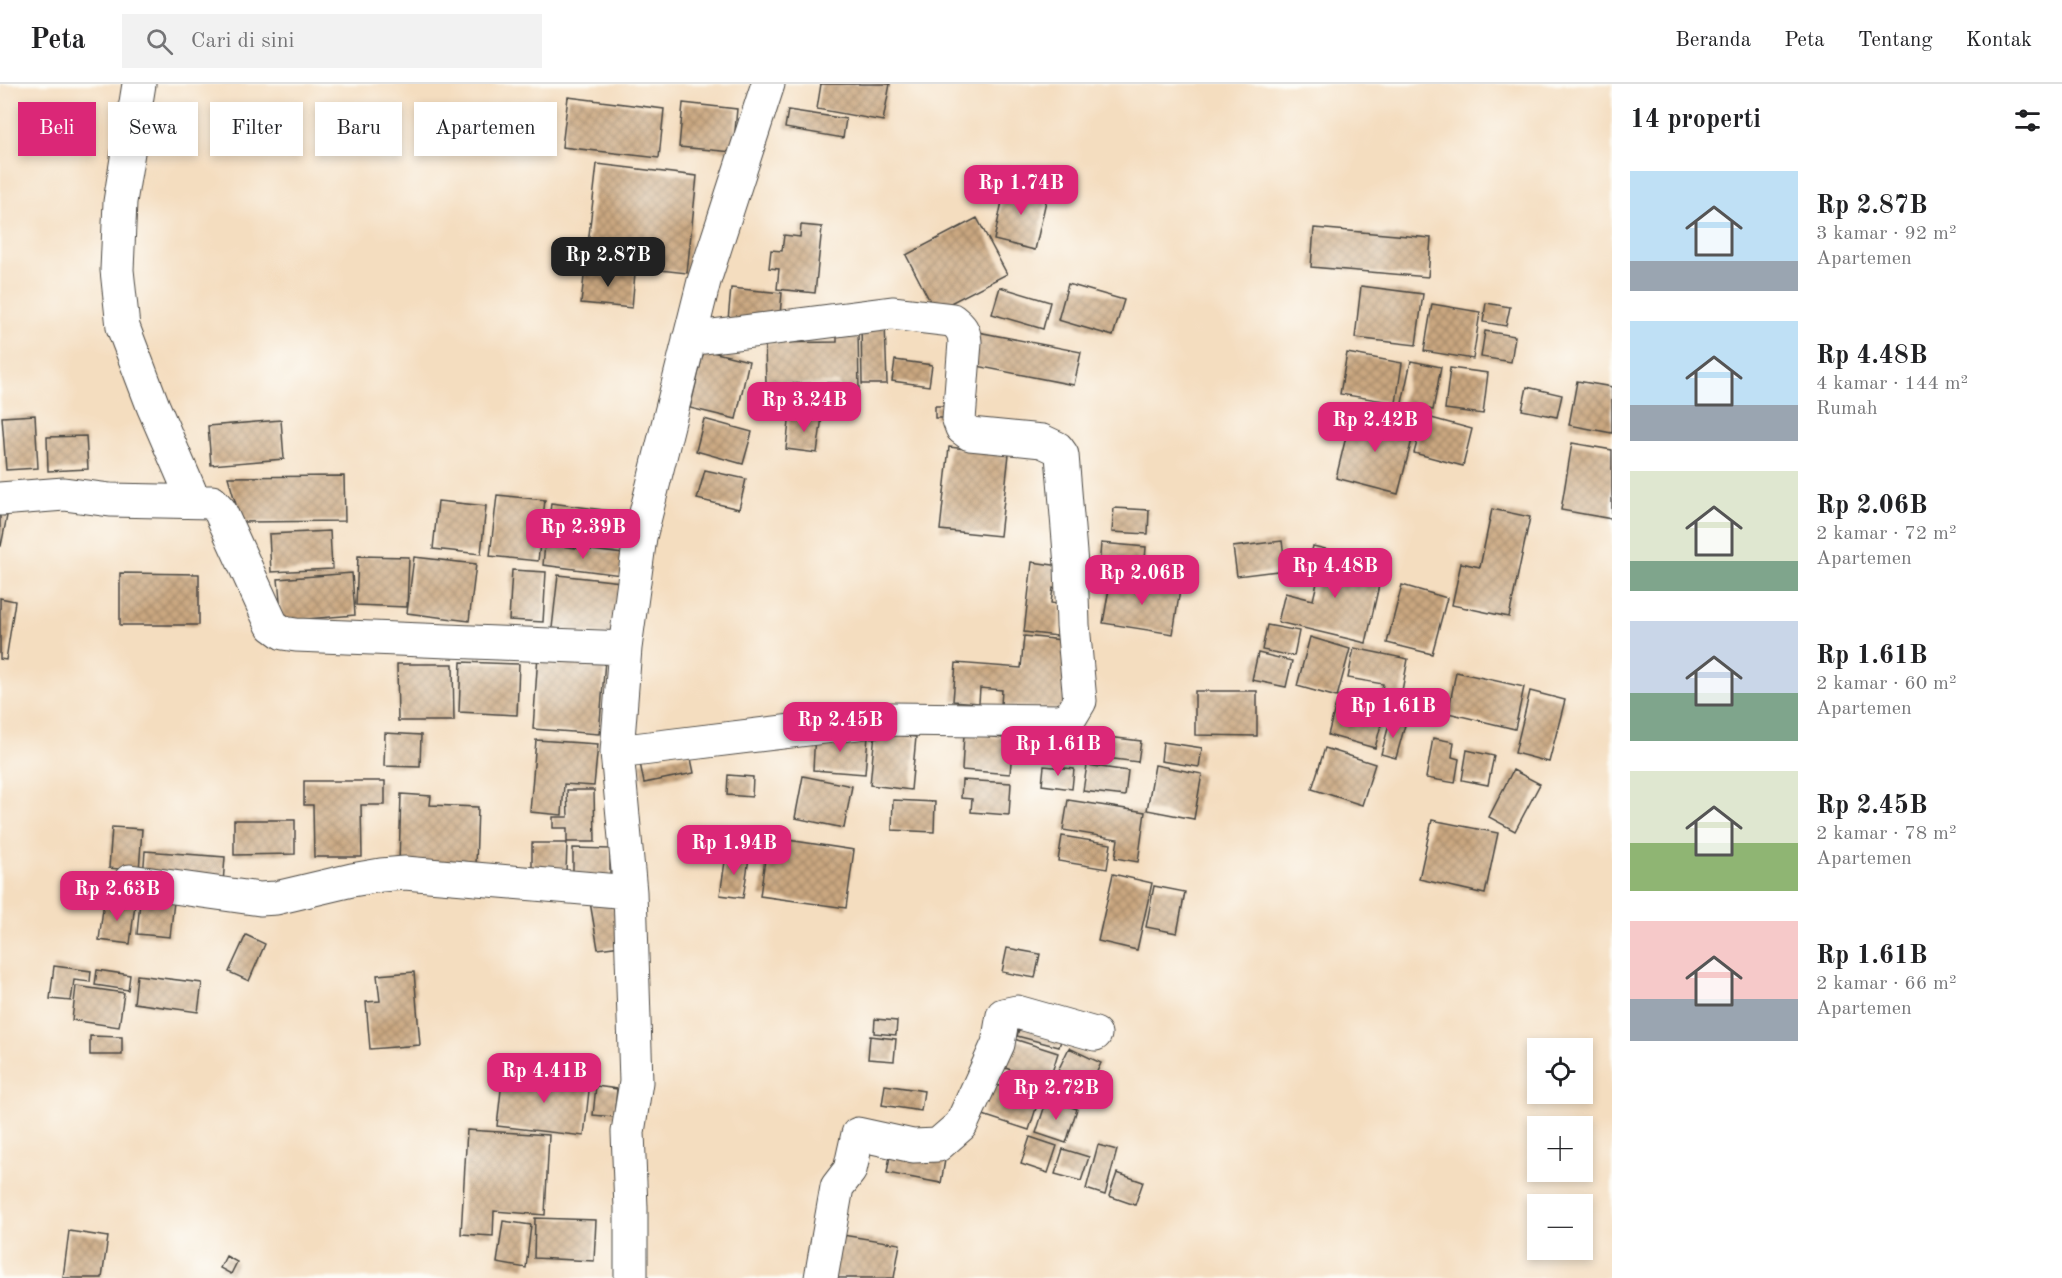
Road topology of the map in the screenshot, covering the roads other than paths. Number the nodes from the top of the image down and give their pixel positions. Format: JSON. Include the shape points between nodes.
{"nodes":[{"id":1,"x":139,"y":84,"type":"edge"},
{"id":2,"x":768,"y":84,"type":"edge"},
{"id":3,"x":689,"y":339,"type":"junction"},
{"id":4,"x":0,"y":499,"type":"edge"},
{"id":5,"x":194,"y":501,"type":"junction"},
{"id":6,"x":625,"y":648,"type":"junction"},
{"id":7,"x":617,"y":752,"type":"junction"},
{"id":8,"x":130,"y":881,"type":"dead end"},
{"id":9,"x":630,"y":892,"type":"junction"},
{"id":10,"x":1095,"y":1034,"type":"dead end"},
{"id":11,"x":631,"y":1278,"type":"edge"},
{"id":12,"x":821,"y":1278,"type":"edge"}],
"edges":[{"from":1,"to":5,"type":"street","via":[[120,202],[117,270],[123,327]]},
{"from":2,"to":3,"type":"street"},
{"from":3,"to":6,"type":"street","via":[[640,537]]},
{"from":3,"to":7,"type":"street","via":[[892,313],[952,320],[960,326],[965,342],[959,420],[962,428],[969,434],[1042,441],[1062,455],[1080,701],[1071,716],[1061,721],[891,719]]},
{"from":4,"to":5,"type":"street","via":[[64,494],[110,500]]},
{"from":5,"to":6,"type":"street","via":[[212,502],[220,511],[272,625],[284,633]]},
{"from":6,"to":7,"type":"street"},
{"from":7,"to":9,"type":"street"},
{"from":8,"to":9,"type":"street","via":[[260,899],[405,873]]},
{"from":9,"to":11,"type":"street","via":[[636,1082],[628,1132]]},
{"from":10,"to":12,"type":"street","via":[[1017,1012],[1003,1015],[998,1044],[961,1125],[938,1145],[913,1146],[858,1134],[850,1170],[837,1187]]}]}
